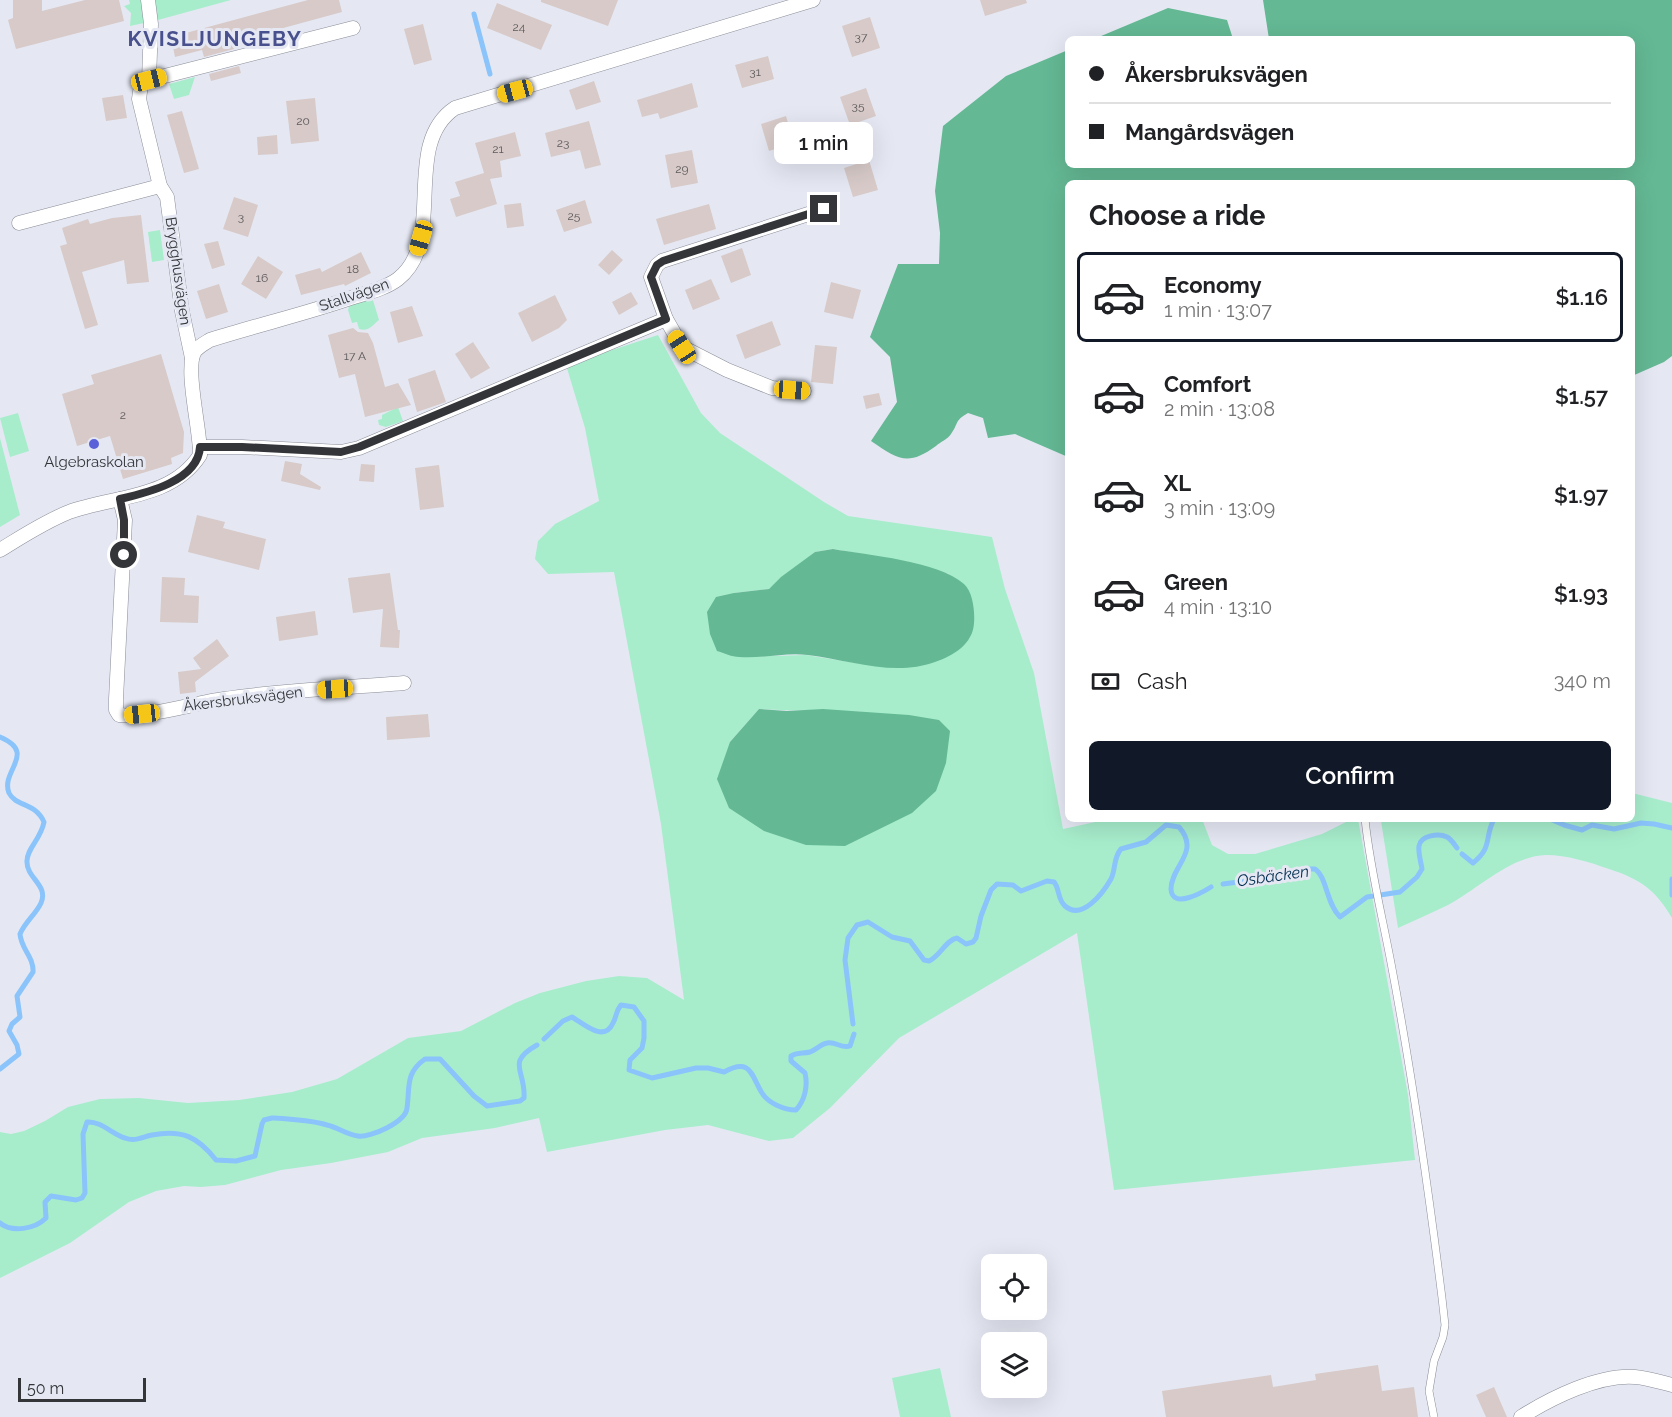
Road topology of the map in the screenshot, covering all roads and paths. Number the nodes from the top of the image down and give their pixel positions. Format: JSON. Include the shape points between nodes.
{"nodes":[{"id":1,"x":148,"y":0,"type":"edge"},
{"id":2,"x":813,"y":0,"type":"edge"},
{"id":3,"x":353,"y":27,"type":"dead end"},
{"id":4,"x":149,"y":80,"type":"junction"},
{"id":5,"x":160,"y":186,"type":"junction"},
{"id":6,"x":824,"y":209,"type":"dead end"},
{"id":7,"x":19,"y":223,"type":"dead end"},
{"id":8,"x":666,"y":319,"type":"junction"},
{"id":9,"x":192,"y":358,"type":"junction"},
{"id":10,"x":804,"y":391,"type":"dead end"},
{"id":11,"x":200,"y":447,"type":"junction"},
{"id":12,"x":120,"y":499,"type":"junction"},
{"id":13,"x":0,"y":550,"type":"edge"},
{"id":14,"x":404,"y":683,"type":"dead end"},
{"id":15,"x":1365,"y":822,"type":"edge"},
{"id":16,"x":1672,"y":1385,"type":"edge"},
{"id":17,"x":1434,"y":1417,"type":"edge"},
{"id":18,"x":1521,"y":1417,"type":"edge"}],
"edges":[{"from":1,"to":4,"type":"street","name":"Brygghusvägen"},
{"from":2,"to":9,"type":"street","name":"Stallvägen","via":[[455,108],[445,115],[434,134],[421,238],[412,264],[397,280],[339,302],[210,340]]},
{"from":3,"to":4,"type":"street"},
{"from":4,"to":5,"type":"street","name":"Brygghusvägen","via":[[141,85],[139,99]]},
{"from":5,"to":7,"type":"street"},
{"from":5,"to":9,"type":"street","name":"Brygghusvägen","via":[[167,197]]},
{"from":6,"to":8,"type":"street","via":[[657,265],[651,277]]},
{"from":8,"to":10,"type":"street","via":[[682,347],[772,388]]},
{"from":8,"to":11,"type":"street","via":[[350,451]]},
{"from":9,"to":11,"type":"street"},
{"from":11,"to":12,"type":"street","via":[[200,455],[184,475]]},
{"from":12,"to":13,"type":"street","via":[[49,520]]},
{"from":12,"to":14,"type":"street","name":"Åkersbruksvägen","via":[[124,520],[116,699],[119,715],[273,693]]},
{"from":15,"to":17,"type":"lane","via":[[1413,1096],[1442,1298],[1445,1325],[1429,1391]]},
{"from":16,"to":18,"type":"street","via":[[1635,1377],[1602,1380]]}]}
